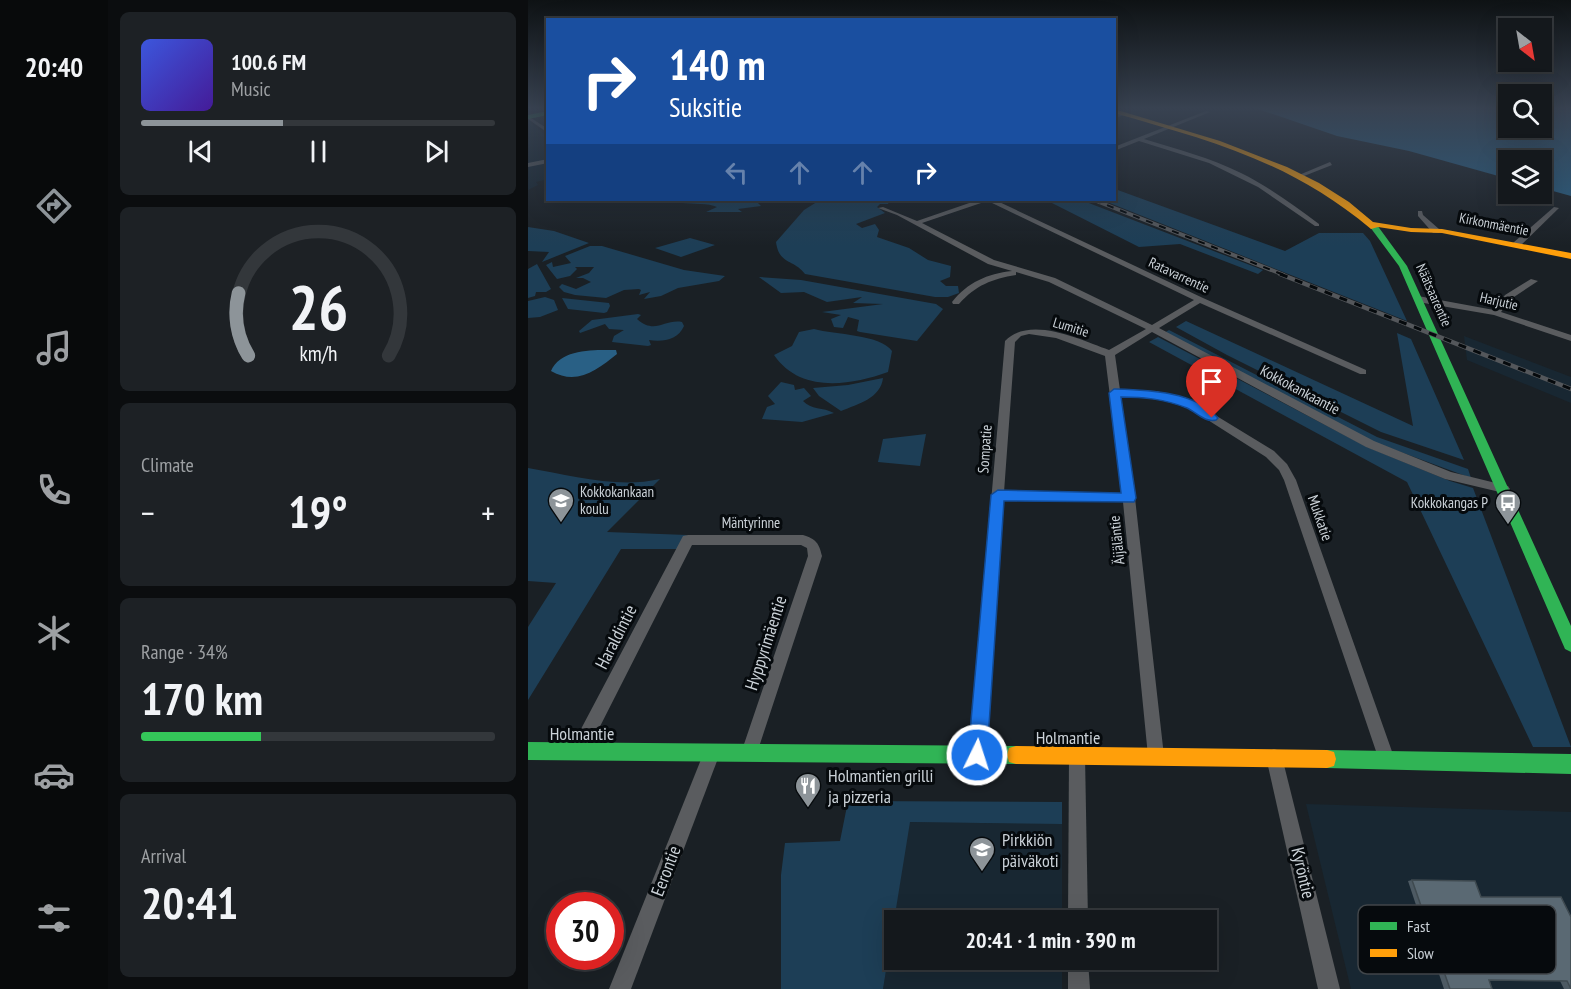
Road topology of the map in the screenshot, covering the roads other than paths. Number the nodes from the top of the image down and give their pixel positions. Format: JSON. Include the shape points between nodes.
{"nodes":[{"id":1,"x":1186,"y":154,"type":"edge"},
{"id":2,"x":1251,"y":154,"type":"edge"},
{"id":3,"x":546,"y":161,"type":"edge"},
{"id":4,"x":1330,"y":164,"type":"dead end"},
{"id":5,"x":528,"y":165,"type":"edge"},
{"id":6,"x":1302,"y":175,"type":"junction"},
{"id":7,"x":981,"y":201,"type":"edge"},
{"id":8,"x":993,"y":201,"type":"edge"},
{"id":9,"x":881,"y":208,"type":"dead end"},
{"id":10,"x":1556,"y":208,"type":"dead end"},
{"id":11,"x":1420,"y":212,"type":"dead end"},
{"id":12,"x":916,"y":223,"type":"junction"},
{"id":13,"x":1374,"y":224,"type":"junction"},
{"id":14,"x":1317,"y":225,"type":"dead end"},
{"id":15,"x":1411,"y":230,"type":"junction"},
{"id":16,"x":1436,"y":231,"type":"junction"},
{"id":17,"x":1384,"y":235,"type":"junction"},
{"id":18,"x":1516,"y":245,"type":"junction"},
{"id":19,"x":1571,"y":256,"type":"edge"},
{"id":20,"x":1023,"y":273,"type":"junction"},
{"id":21,"x":1534,"y":281,"type":"dead end"},
{"id":22,"x":1418,"y":299,"type":"junction"},
{"id":23,"x":1200,"y":300,"type":"junction"},
{"id":24,"x":956,"y":302,"type":"dead end"},
{"id":25,"x":1496,"y":312,"type":"junction"},
{"id":26,"x":1153,"y":329,"type":"junction"},
{"id":27,"x":1023,"y":331,"type":"joint"},
{"id":28,"x":1571,"y":338,"type":"edge"},
{"id":29,"x":1110,"y":354,"type":"junction"},
{"id":30,"x":1364,"y":372,"type":"dead end"},
{"id":31,"x":1114,"y":393,"type":"junction"},
{"id":32,"x":1504,"y":489,"type":"junction"},
{"id":33,"x":998,"y":495,"type":"junction"},
{"id":34,"x":1129,"y":498,"type":"junction"},
{"id":35,"x":688,"y":540,"type":"joint"},
{"id":36,"x":813,"y":546,"type":"joint"},
{"id":37,"x":1571,"y":644,"type":"edge"},
{"id":38,"x":578,"y":752,"type":"junction"},
{"id":39,"x":529,"y":753,"type":"edge"},
{"id":40,"x":712,"y":753,"type":"junction"},
{"id":41,"x":750,"y":753,"type":"junction"},
{"id":42,"x":977,"y":755,"type":"junction"},
{"id":43,"x":1077,"y":756,"type":"junction"},
{"id":44,"x":1156,"y":756,"type":"junction"},
{"id":45,"x":1275,"y":757,"type":"junction"},
{"id":46,"x":1388,"y":760,"type":"junction"},
{"id":47,"x":1571,"y":764,"type":"edge"},
{"id":48,"x":1078,"y":910,"type":"edge"},
{"id":49,"x":1078,"y":970,"type":"edge"},
{"id":50,"x":620,"y":989,"type":"edge"},
{"id":51,"x":1078,"y":989,"type":"edge"},
{"id":52,"x":1329,"y":989,"type":"edge"}],
"edges":[{"from":1,"to":14,"type":"street","via":[[1238,173]]},
{"from":2,"to":6,"type":"street","name":"Näätsaarentie"},
{"from":3,"to":5,"type":"street"},
{"from":4,"to":6,"type":"street"},
{"from":6,"to":13,"type":"street","name":"Näätsaarentie"},
{"from":7,"to":12,"type":"street"},
{"from":8,"to":23,"type":"street","name":"Ratavarrentie"},
{"from":9,"to":12,"type":"street","name":"Kokkokankaantie"},
{"from":10,"to":18,"type":"street"},
{"from":11,"to":16,"type":"street"},
{"from":12,"to":20,"type":"street","name":"Kokkokankaantie","via":[[991,262]]},
{"from":13,"to":15,"type":"street","name":"Kirkonmäentie"},
{"from":13,"to":17,"type":"street","name":"Näätsaarentie"},
{"from":15,"to":16,"type":"street","name":"Kirkonmäentie"},
{"from":15,"to":17,"type":"street","name":"Kirkonmäentie"},
{"from":16,"to":18,"type":"street","name":"Kirkonmäentie"},
{"from":17,"to":22,"type":"street","name":"Näätsaarentie"},
{"from":18,"to":19,"type":"street","name":"Kirkonmäentie"},
{"from":20,"to":24,"type":"street","name":"Kokkokankaantie","via":[[982,279],[966,289]]},
{"from":20,"to":26,"type":"street","name":"Kokkokankaantie","via":[[1061,284]]},
{"from":21,"to":25,"type":"street","via":[[1508,297]]},
{"from":22,"to":25,"type":"street","name":"Harjutie"},
{"from":22,"to":32,"type":"street","name":"Näätsaarentie"},
{"from":23,"to":26,"type":"street"},
{"from":23,"to":30,"type":"street","name":"Ratavarrentie"},
{"from":25,"to":28,"type":"street","name":"Harjutie"},
{"from":26,"to":29,"type":"street"},
{"from":26,"to":32,"type":"street","name":"Kokkokankaantie","via":[[1370,444],[1449,476]]},
{"from":27,"to":29,"type":"street","name":"Lumitie","via":[[1039,331]]},
{"from":27,"to":33,"type":"street","name":"Sompatie","via":[[1010,341]]},
{"from":29,"to":31,"type":"street","name":"Äijäläntie"},
{"from":31,"to":34,"type":"street","name":"Äijäläntie"},
{"from":31,"to":46,"type":"street","name":"Mukkatie","via":[[1157,394],[1193,406],[1283,466]]},
{"from":32,"to":37,"type":"street","name":"Näätsaarentie"},
{"from":33,"to":34,"type":"street"},
{"from":33,"to":42,"type":"street","name":"Sompatie"},
{"from":34,"to":44,"type":"street","name":"Äijäläntie"},
{"from":35,"to":36,"type":"street","name":"Mäntyrinne","via":[[803,540]]},
{"from":35,"to":38,"type":"street","name":"Haraldintie"},
{"from":36,"to":41,"type":"street","name":"Hyppyrimäentie","via":[[815,556]]},
{"from":38,"to":39,"type":"street","name":"Holmantie"},
{"from":38,"to":40,"type":"street","name":"Holmantie"},
{"from":40,"to":41,"type":"street","name":"Holmantie"},
{"from":40,"to":50,"type":"street","name":"Eerontie"},
{"from":41,"to":42,"type":"street","name":"Holmantie"},
{"from":42,"to":43,"type":"street","name":"Holmantie"},
{"from":43,"to":44,"type":"street","name":"Holmantie"},
{"from":43,"to":48,"type":"street"},
{"from":44,"to":45,"type":"street","name":"Holmantie"},
{"from":45,"to":46,"type":"street","name":"Holmantie"},
{"from":45,"to":52,"type":"street","name":"Kyröntie"},
{"from":46,"to":47,"type":"street","name":"Holmantie"},
{"from":49,"to":51,"type":"street"}]}
